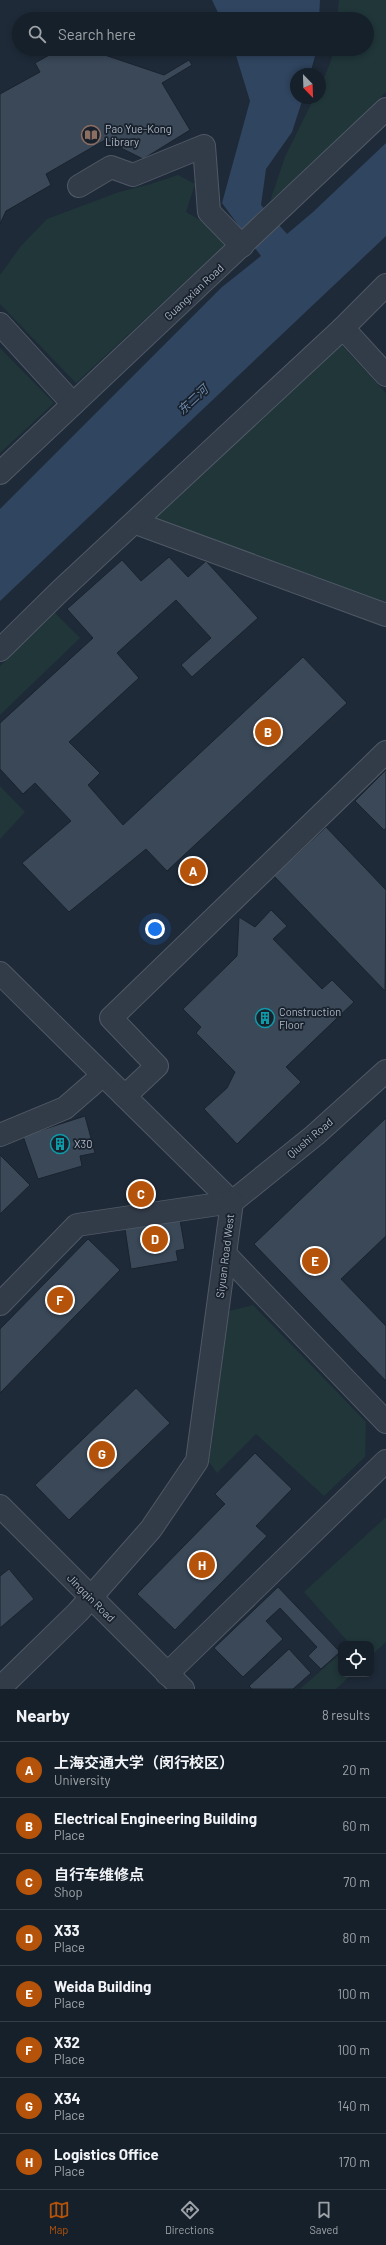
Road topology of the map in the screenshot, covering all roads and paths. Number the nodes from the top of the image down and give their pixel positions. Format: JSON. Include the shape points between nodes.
{"nodes":[{"id":1,"x":386,"y":109,"type":"edge"},
{"id":2,"x":79,"y":186,"type":"dead end"},
{"id":3,"x":242,"y":246,"type":"junction"},
{"id":4,"x":386,"y":285,"type":"edge"},
{"id":5,"x":0,"y":324,"type":"edge"},
{"id":6,"x":343,"y":328,"type":"junction"},
{"id":7,"x":386,"y":375,"type":"edge"},
{"id":8,"x":73,"y":404,"type":"junction"},
{"id":9,"x":0,"y":473,"type":"edge"},
{"id":10,"x":136,"y":522,"type":"junction"},
{"id":11,"x":386,"y":615,"type":"edge"},
{"id":12,"x":0,"y":650,"type":"edge"},
{"id":13,"x":386,"y":752,"type":"edge"},
{"id":14,"x":0,"y":973,"type":"edge"},
{"id":15,"x":386,"y":1072,"type":"edge"},
{"id":16,"x":103,"y":1075,"type":"junction"},
{"id":17,"x":125,"y":1096,"type":"junction"},
{"id":18,"x":0,"y":1135,"type":"edge"},
{"id":19,"x":232,"y":1202,"type":"junction"},
{"id":20,"x":225,"y":1254,"type":"junction"},
{"id":21,"x":0,"y":1304,"type":"edge"},
{"id":22,"x":386,"y":1422,"type":"edge"},
{"id":23,"x":386,"y":1461,"type":"edge"},
{"id":24,"x":0,"y":1506,"type":"edge"},
{"id":25,"x":91,"y":1598,"type":"junction"},
{"id":26,"x":167,"y":1674,"type":"junction"},
{"id":27,"x":0,"y":1688,"type":"edge"},
{"id":28,"x":183,"y":1689,"type":"edge"}],
"edges":[{"from":1,"to":3,"type":"street","name":"Guangxian Road"},
{"from":2,"to":3,"type":"street","via":[[111,167],[133,175],[204,146],[209,212]]},
{"from":3,"to":8,"type":"street","name":"Guangxian Road"},
{"from":4,"to":6,"type":"street"},
{"from":5,"to":8,"type":"street"},
{"from":6,"to":7,"type":"street"},
{"from":6,"to":10,"type":"street"},
{"from":8,"to":9,"type":"street","name":"Guangxian Road"},
{"from":10,"to":11,"type":"street"},
{"from":10,"to":12,"type":"street"},
{"from":13,"to":17,"type":"street","via":[[111,1018],[158,1066]]},
{"from":14,"to":16,"type":"street","name":"Siyuan Road West"},
{"from":15,"to":19,"type":"street","name":"Qiushi Road","via":[[315,1135]]},
{"from":16,"to":17,"type":"street","name":"Siyuan Road West"},
{"from":16,"to":18,"type":"street","via":[[65,1108]]},
{"from":17,"to":19,"type":"street","name":"Siyuan Road West"},
{"from":19,"to":20,"type":"street","name":"Siyuan Road West"},
{"from":19,"to":21,"type":"street","via":[[77,1225]]},
{"from":20,"to":22,"type":"street"},
{"from":20,"to":25,"type":"street","name":"Siyuan Road West","via":[[197,1461],[151,1530]]},
{"from":23,"to":26,"type":"street"},
{"from":24,"to":25,"type":"street","name":"Jingqin Road"},
{"from":25,"to":26,"type":"street","name":"Jingqin Road"},
{"from":25,"to":27,"type":"street","name":"Siyuan Road West"},
{"from":26,"to":28,"type":"street","name":"Jingqin Road"}]}
